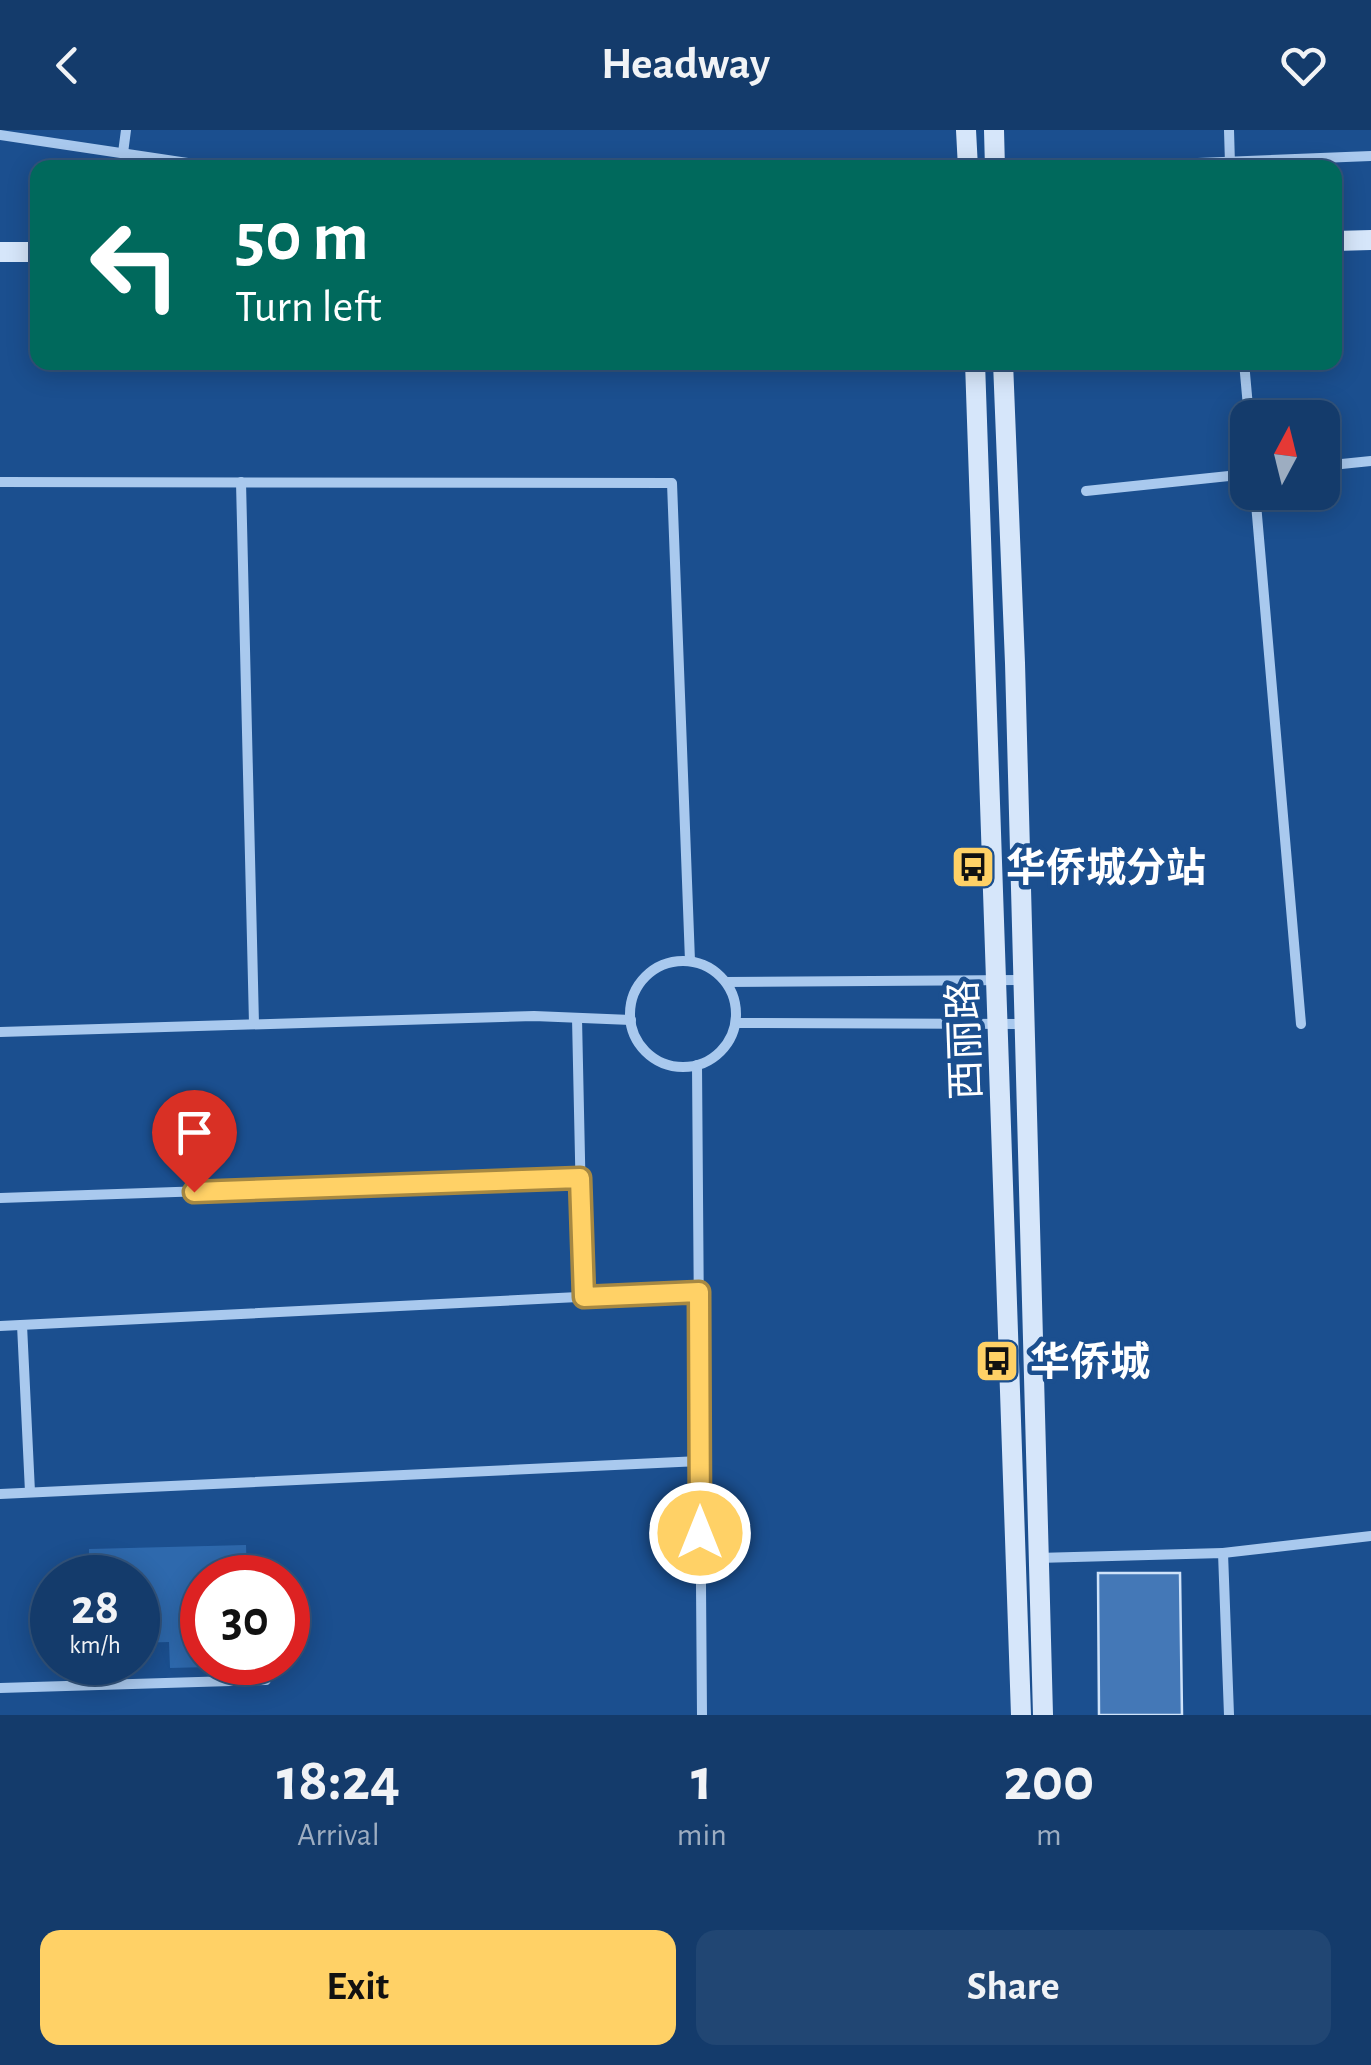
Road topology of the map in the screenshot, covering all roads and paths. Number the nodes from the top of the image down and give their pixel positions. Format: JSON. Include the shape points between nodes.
{"nodes":[{"id":1,"x":126,"y":130,"type":"edge"},
{"id":2,"x":966,"y":130,"type":"edge"},
{"id":3,"x":994,"y":130,"type":"edge"},
{"id":4,"x":1229,"y":130,"type":"edge"},
{"id":5,"x":0,"y":135,"type":"edge"},
{"id":6,"x":123,"y":153,"type":"junction"},
{"id":7,"x":1371,"y":156,"type":"edge"},
{"id":8,"x":169,"y":160,"type":"edge"},
{"id":9,"x":968,"y":160,"type":"edge"},
{"id":10,"x":996,"y":160,"type":"edge"},
{"id":11,"x":1230,"y":160,"type":"edge"},
{"id":12,"x":1300,"y":160,"type":"edge"},
{"id":13,"x":1371,"y":240,"type":"edge"},
{"id":14,"x":1342,"y":241,"type":"edge"},
{"id":15,"x":0,"y":252,"type":"edge"},
{"id":16,"x":30,"y":252,"type":"edge"},
{"id":17,"x":975,"y":370,"type":"edge"},
{"id":18,"x":1003,"y":370,"type":"edge"},
{"id":19,"x":1245,"y":370,"type":"edge"},
{"id":20,"x":1247,"y":400,"type":"edge"},
{"id":21,"x":1371,"y":461,"type":"edge"},
{"id":22,"x":1340,"y":464,"type":"edge"},
{"id":23,"x":1230,"y":476,"type":"edge"},
{"id":24,"x":0,"y":482,"type":"edge"},
{"id":25,"x":241,"y":482,"type":"junction"},
{"id":26,"x":1086,"y":491,"type":"dead end"},
{"id":27,"x":1257,"y":510,"type":"edge"},
{"id":28,"x":690,"y":961,"type":"junction"},
{"id":29,"x":997,"y":980,"type":"junction"},
{"id":30,"x":1023,"y":980,"type":"junction"},
{"id":31,"x":726,"y":982,"type":"junction"},
{"id":32,"x":577,"y":1018,"type":"junction"},
{"id":33,"x":631,"y":1020,"type":"junction"},
{"id":34,"x":736,"y":1023,"type":"junction"},
{"id":35,"x":998,"y":1023,"type":"junction"},
{"id":36,"x":254,"y":1024,"type":"junction"},
{"id":37,"x":1024,"y":1024,"type":"junction"},
{"id":38,"x":1301,"y":1024,"type":"dead end"},
{"id":39,"x":0,"y":1032,"type":"edge"},
{"id":40,"x":697,"y":1065,"type":"junction"},
{"id":41,"x":580,"y":1178,"type":"junction"},
{"id":42,"x":0,"y":1198,"type":"edge"},
{"id":43,"x":699,"y":1292,"type":"junction"},
{"id":44,"x":584,"y":1297,"type":"junction"},
{"id":45,"x":22,"y":1325,"type":"junction"},
{"id":46,"x":0,"y":1326,"type":"edge"},
{"id":47,"x":700,"y":1460,"type":"junction"},
{"id":48,"x":30,"y":1492,"type":"junction"},
{"id":49,"x":0,"y":1494,"type":"edge"},
{"id":50,"x":1371,"y":1536,"type":"edge"},
{"id":51,"x":1223,"y":1552,"type":"junction"},
{"id":52,"x":1038,"y":1558,"type":"junction"},
{"id":53,"x":1016,"y":1560,"type":"junction"},
{"id":54,"x":180,"y":1683,"type":"edge"},
{"id":55,"x":0,"y":1688,"type":"edge"},
{"id":56,"x":702,"y":1715,"type":"edge"},
{"id":57,"x":1020,"y":1715,"type":"edge"},
{"id":58,"x":1043,"y":1715,"type":"edge"},
{"id":59,"x":1229,"y":1715,"type":"edge"}],
"edges":[{"from":1,"to":6,"type":"street"},
{"from":2,"to":9,"type":"main road"},
{"from":3,"to":10,"type":"main road"},
{"from":4,"to":11,"type":"street"},
{"from":5,"to":6,"type":"street"},
{"from":6,"to":8,"type":"street"},
{"from":7,"to":12,"type":"street"},
{"from":13,"to":14,"type":"main road"},
{"from":15,"to":16,"type":"main road"},
{"from":17,"to":29,"type":"main road","name":"西丽路"},
{"from":18,"to":30,"type":"main road","name":"西丽路"},
{"from":19,"to":20,"type":"street"},
{"from":21,"to":22,"type":"street"},
{"from":23,"to":26,"type":"street"},
{"from":24,"to":25,"type":"street"},
{"from":25,"to":28,"type":"street","via":[[672,483]]},
{"from":25,"to":36,"type":"street"},
{"from":27,"to":38,"type":"street"},
{"from":28,"to":31,"type":"street"},
{"from":28,"to":33,"type":"street","via":[[663,964],[642,981]]},
{"from":29,"to":30,"type":"street"},
{"from":29,"to":31,"type":"street"},
{"from":29,"to":35,"type":"main road","name":"西丽路"},
{"from":30,"to":37,"type":"main road","name":"西丽路"},
{"from":31,"to":34,"type":"street"},
{"from":32,"to":33,"type":"street"},
{"from":32,"to":36,"type":"street"},
{"from":32,"to":41,"type":"street"},
{"from":33,"to":40,"type":"street","via":[[654,1057]]},
{"from":34,"to":35,"type":"street"},
{"from":34,"to":40,"type":"street","via":[[722,1050]]},
{"from":35,"to":37,"type":"street"},
{"from":35,"to":53,"type":"main road","name":"西丽路"},
{"from":36,"to":39,"type":"street"},
{"from":37,"to":52,"type":"main road","name":"西丽路"},
{"from":40,"to":43,"type":"street"},
{"from":41,"to":42,"type":"street"},
{"from":41,"to":44,"type":"street"},
{"from":43,"to":44,"type":"street"},
{"from":43,"to":47,"type":"street"},
{"from":44,"to":45,"type":"street"},
{"from":45,"to":46,"type":"street"},
{"from":45,"to":48,"type":"street"},
{"from":47,"to":48,"type":"street"},
{"from":47,"to":56,"type":"street"},
{"from":48,"to":49,"type":"street"},
{"from":50,"to":51,"type":"street"},
{"from":51,"to":52,"type":"street"},
{"from":51,"to":59,"type":"street"},
{"from":52,"to":53,"type":"street"},
{"from":52,"to":58,"type":"main road","name":"西丽路"},
{"from":53,"to":57,"type":"main road","name":"西丽路"},
{"from":54,"to":55,"type":"street"}]}
